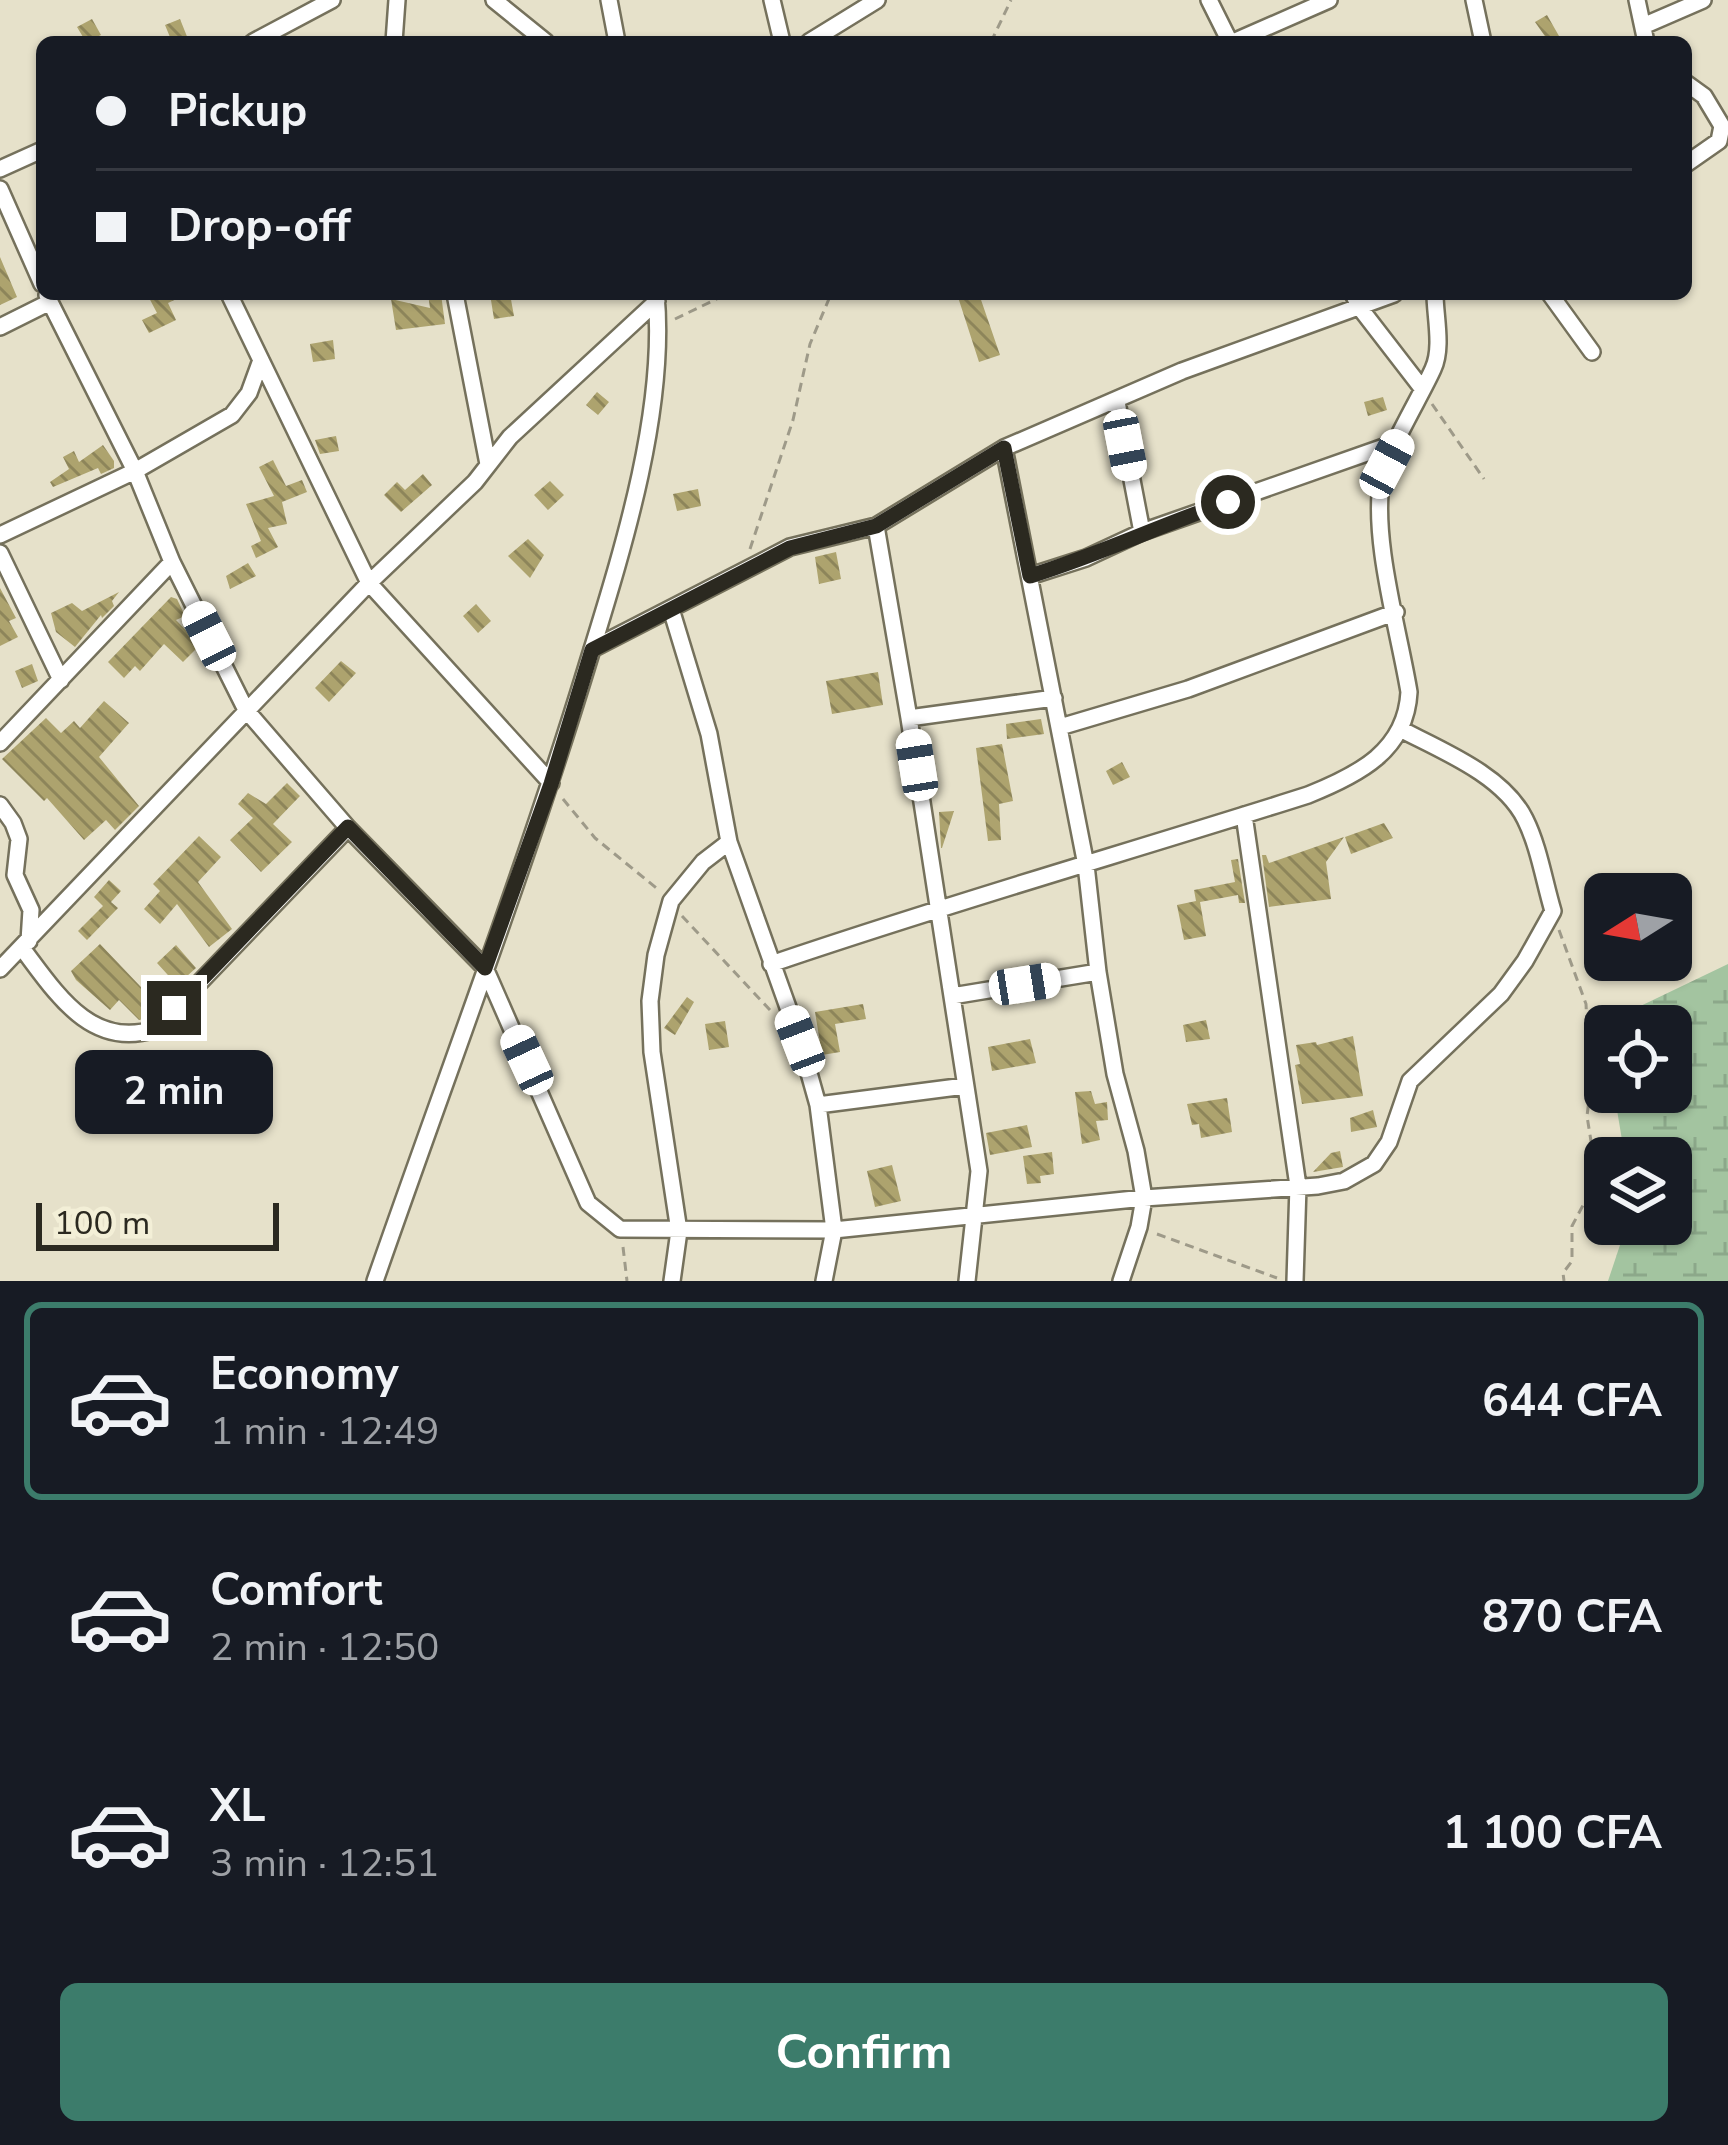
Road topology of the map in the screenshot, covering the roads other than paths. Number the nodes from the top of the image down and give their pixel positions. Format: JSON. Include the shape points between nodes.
{"nodes":[{"id":1,"x":332,"y":0,"type":"edge"},
{"id":2,"x":397,"y":0,"type":"edge"},
{"id":3,"x":494,"y":0,"type":"edge"},
{"id":4,"x":609,"y":0,"type":"edge"},
{"id":5,"x":772,"y":0,"type":"edge"},
{"id":6,"x":877,"y":0,"type":"edge"},
{"id":7,"x":1209,"y":0,"type":"edge"},
{"id":8,"x":1329,"y":0,"type":"edge"},
{"id":9,"x":1474,"y":0,"type":"edge"},
{"id":10,"x":1637,"y":0,"type":"edge"},
{"id":11,"x":1703,"y":0,"type":"edge"},
{"id":12,"x":1645,"y":34,"type":"edge"},
{"id":13,"x":264,"y":36,"type":"edge"},
{"id":14,"x":394,"y":36,"type":"edge"},
{"id":15,"x":539,"y":36,"type":"edge"},
{"id":16,"x":616,"y":36,"type":"edge"},
{"id":17,"x":781,"y":36,"type":"edge"},
{"id":18,"x":819,"y":36,"type":"edge"},
{"id":19,"x":1228,"y":36,"type":"edge"},
{"id":20,"x":1245,"y":36,"type":"edge"},
{"id":21,"x":1482,"y":36,"type":"edge"},
{"id":22,"x":1692,"y":87,"type":"edge"},
{"id":23,"x":36,"y":153,"type":"edge"},
{"id":24,"x":1692,"y":160,"type":"edge"},
{"id":25,"x":0,"y":169,"type":"edge"},
{"id":26,"x":0,"y":189,"type":"edge"},
{"id":27,"x":36,"y":270,"type":"edge"},
{"id":28,"x":45,"y":300,"type":"edge"},
{"id":29,"x":49,"y":300,"type":"edge"},
{"id":30,"x":232,"y":300,"type":"edge"},
{"id":31,"x":456,"y":300,"type":"edge"},
{"id":32,"x":654,"y":300,"type":"edge"},
{"id":33,"x":657,"y":300,"type":"edge"},
{"id":34,"x":1436,"y":300,"type":"edge"},
{"id":35,"x":1554,"y":300,"type":"edge"},
{"id":36,"x":1356,"y":301,"type":"edge"},
{"id":37,"x":0,"y":326,"type":"edge"},
{"id":38,"x":1592,"y":352,"type":"dead end"},
{"id":39,"x":261,"y":360,"type":"junction"},
{"id":40,"x":1421,"y":387,"type":"junction"},
{"id":41,"x":1117,"y":402,"type":"junction"},
{"id":42,"x":1398,"y":442,"type":"junction"},
{"id":43,"x":1004,"y":448,"type":"junction"},
{"id":44,"x":488,"y":464,"type":"junction"},
{"id":45,"x":135,"y":472,"type":"junction"},
{"id":46,"x":876,"y":526,"type":"junction"},
{"id":47,"x":1142,"y":532,"type":"junction"},
{"id":48,"x":0,"y":535,"type":"edge"},
{"id":49,"x":0,"y":553,"type":"edge"},
{"id":50,"x":172,"y":562,"type":"junction"},
{"id":51,"x":1030,"y":576,"type":"junction"},
{"id":52,"x":369,"y":583,"type":"junction"},
{"id":53,"x":671,"y":609,"type":"junction"},
{"id":54,"x":1396,"y":613,"type":"junction"},
{"id":55,"x":592,"y":650,"type":"junction"},
{"id":56,"x":61,"y":680,"type":"junction"},
{"id":57,"x":1054,"y":698,"type":"junction"},
{"id":58,"x":246,"y":710,"type":"junction"},
{"id":59,"x":909,"y":718,"type":"junction"},
{"id":60,"x":1060,"y":727,"type":"junction"},
{"id":61,"x":1402,"y":730,"type":"junction"},
{"id":62,"x":0,"y":743,"type":"edge"},
{"id":63,"x":551,"y":784,"type":"junction"},
{"id":64,"x":0,"y":806,"type":"edge"},
{"id":65,"x":1244,"y":815,"type":"junction"},
{"id":66,"x":348,"y":827,"type":"junction"},
{"id":67,"x":729,"y":842,"type":"junction"},
{"id":68,"x":1086,"y":865,"type":"junction"},
{"id":69,"x":940,"y":906,"type":"junction"},
{"id":70,"x":25,"y":944,"type":"junction"},
{"id":71,"x":771,"y":964,"type":"junction"},
{"id":72,"x":485,"y":968,"type":"junction"},
{"id":73,"x":0,"y":969,"type":"edge"},
{"id":74,"x":1098,"y":972,"type":"junction"},
{"id":75,"x":952,"y":996,"type":"junction"},
{"id":76,"x":965,"y":1086,"type":"junction"},
{"id":77,"x":818,"y":1105,"type":"junction"},
{"id":78,"x":1298,"y":1186,"type":"junction"},
{"id":79,"x":1144,"y":1198,"type":"junction"},
{"id":80,"x":973,"y":1218,"type":"junction"},
{"id":81,"x":834,"y":1230,"type":"junction"},
{"id":82,"x":679,"y":1231,"type":"junction"},
{"id":83,"x":375,"y":1281,"type":"edge"},
{"id":84,"x":672,"y":1281,"type":"edge"},
{"id":85,"x":824,"y":1281,"type":"edge"},
{"id":86,"x":967,"y":1281,"type":"edge"},
{"id":87,"x":1121,"y":1281,"type":"edge"},
{"id":88,"x":1295,"y":1281,"type":"edge"}],
"edges":[{"from":1,"to":13,"type":"street"},
{"from":2,"to":14,"type":"street"},
{"from":3,"to":15,"type":"street"},
{"from":4,"to":16,"type":"street"},
{"from":5,"to":17,"type":"street"},
{"from":6,"to":18,"type":"street"},
{"from":7,"to":19,"type":"street"},
{"from":8,"to":20,"type":"street"},
{"from":9,"to":21,"type":"street"},
{"from":10,"to":12,"type":"street"},
{"from":11,"to":12,"type":"street"},
{"from":22,"to":24,"type":"street","via":[[1722,126],[1719,141]]},
{"from":23,"to":25,"type":"street"},
{"from":26,"to":27,"type":"street"},
{"from":28,"to":37,"type":"street"},
{"from":29,"to":45,"type":"street"},
{"from":30,"to":39,"type":"street"},
{"from":31,"to":44,"type":"street"},
{"from":32,"to":44,"type":"street"},
{"from":33,"to":55,"type":"street","via":[[649,423]]},
{"from":34,"to":40,"type":"street","via":[[1437,354]]},
{"from":35,"to":38,"type":"street"},
{"from":36,"to":40,"type":"street"},
{"from":36,"to":41,"type":"street"},
{"from":39,"to":45,"type":"street","via":[[232,416]]},
{"from":39,"to":52,"type":"street"},
{"from":40,"to":42,"type":"street"},
{"from":41,"to":43,"type":"street"},
{"from":41,"to":47,"type":"street"},
{"from":42,"to":47,"type":"street"},
{"from":42,"to":54,"type":"street","via":[[1382,480],[1381,516]]},
{"from":43,"to":46,"type":"street"},
{"from":43,"to":51,"type":"street"},
{"from":44,"to":52,"type":"street"},
{"from":45,"to":48,"type":"street"},
{"from":45,"to":50,"type":"street"},
{"from":46,"to":53,"type":"street","via":[[790,548]]},
{"from":46,"to":59,"type":"street"},
{"from":47,"to":51,"type":"street"},
{"from":49,"to":56,"type":"street"},
{"from":50,"to":56,"type":"street"},
{"from":50,"to":58,"type":"street"},
{"from":51,"to":57,"type":"street"},
{"from":52,"to":58,"type":"street"},
{"from":52,"to":63,"type":"street"},
{"from":53,"to":55,"type":"street"},
{"from":53,"to":67,"type":"street","via":[[709,734]]},
{"from":54,"to":60,"type":"street"},
{"from":54,"to":61,"type":"street","via":[[1409,692]]},
{"from":55,"to":63,"type":"street"},
{"from":56,"to":62,"type":"street"},
{"from":57,"to":59,"type":"street"},
{"from":57,"to":60,"type":"street"},
{"from":58,"to":66,"type":"street"},
{"from":58,"to":70,"type":"street"},
{"from":59,"to":69,"type":"street"},
{"from":60,"to":68,"type":"street"},
{"from":61,"to":65,"type":"street","via":[[1342,781]]},
{"from":61,"to":78,"type":"street","via":[[1508,796],[1524,816],[1552,911],[1502,994],[1410,1081],[1374,1164],[1344,1181]]},
{"from":63,"to":72,"type":"street"},
{"from":64,"to":70,"type":"street","via":[[19,838],[15,875],[31,910]]},
{"from":65,"to":68,"type":"street"},
{"from":65,"to":78,"type":"street"},
{"from":66,"to":70,"type":"street","via":[[155,1029],[106,1033],[54,990]]},
{"from":66,"to":72,"type":"street"},
{"from":67,"to":71,"type":"street"},
{"from":67,"to":82,"type":"street","via":[[670,901],[650,1001]]},
{"from":68,"to":69,"type":"street"},
{"from":68,"to":74,"type":"street"},
{"from":69,"to":71,"type":"street"},
{"from":69,"to":75,"type":"street"},
{"from":70,"to":73,"type":"street"},
{"from":71,"to":77,"type":"street"},
{"from":72,"to":82,"type":"street","via":[[588,1203],[620,1229]]},
{"from":72,"to":83,"type":"street"},
{"from":74,"to":75,"type":"street"},
{"from":74,"to":79,"type":"street"},
{"from":75,"to":76,"type":"street"},
{"from":76,"to":77,"type":"street"},
{"from":76,"to":80,"type":"street","via":[[979,1171]]},
{"from":77,"to":81,"type":"street"},
{"from":78,"to":79,"type":"street"},
{"from":78,"to":88,"type":"street"},
{"from":79,"to":80,"type":"street"},
{"from":79,"to":87,"type":"street"},
{"from":80,"to":81,"type":"street"},
{"from":80,"to":86,"type":"street"},
{"from":81,"to":82,"type":"street"},
{"from":81,"to":85,"type":"street"},
{"from":82,"to":84,"type":"street"}]}
